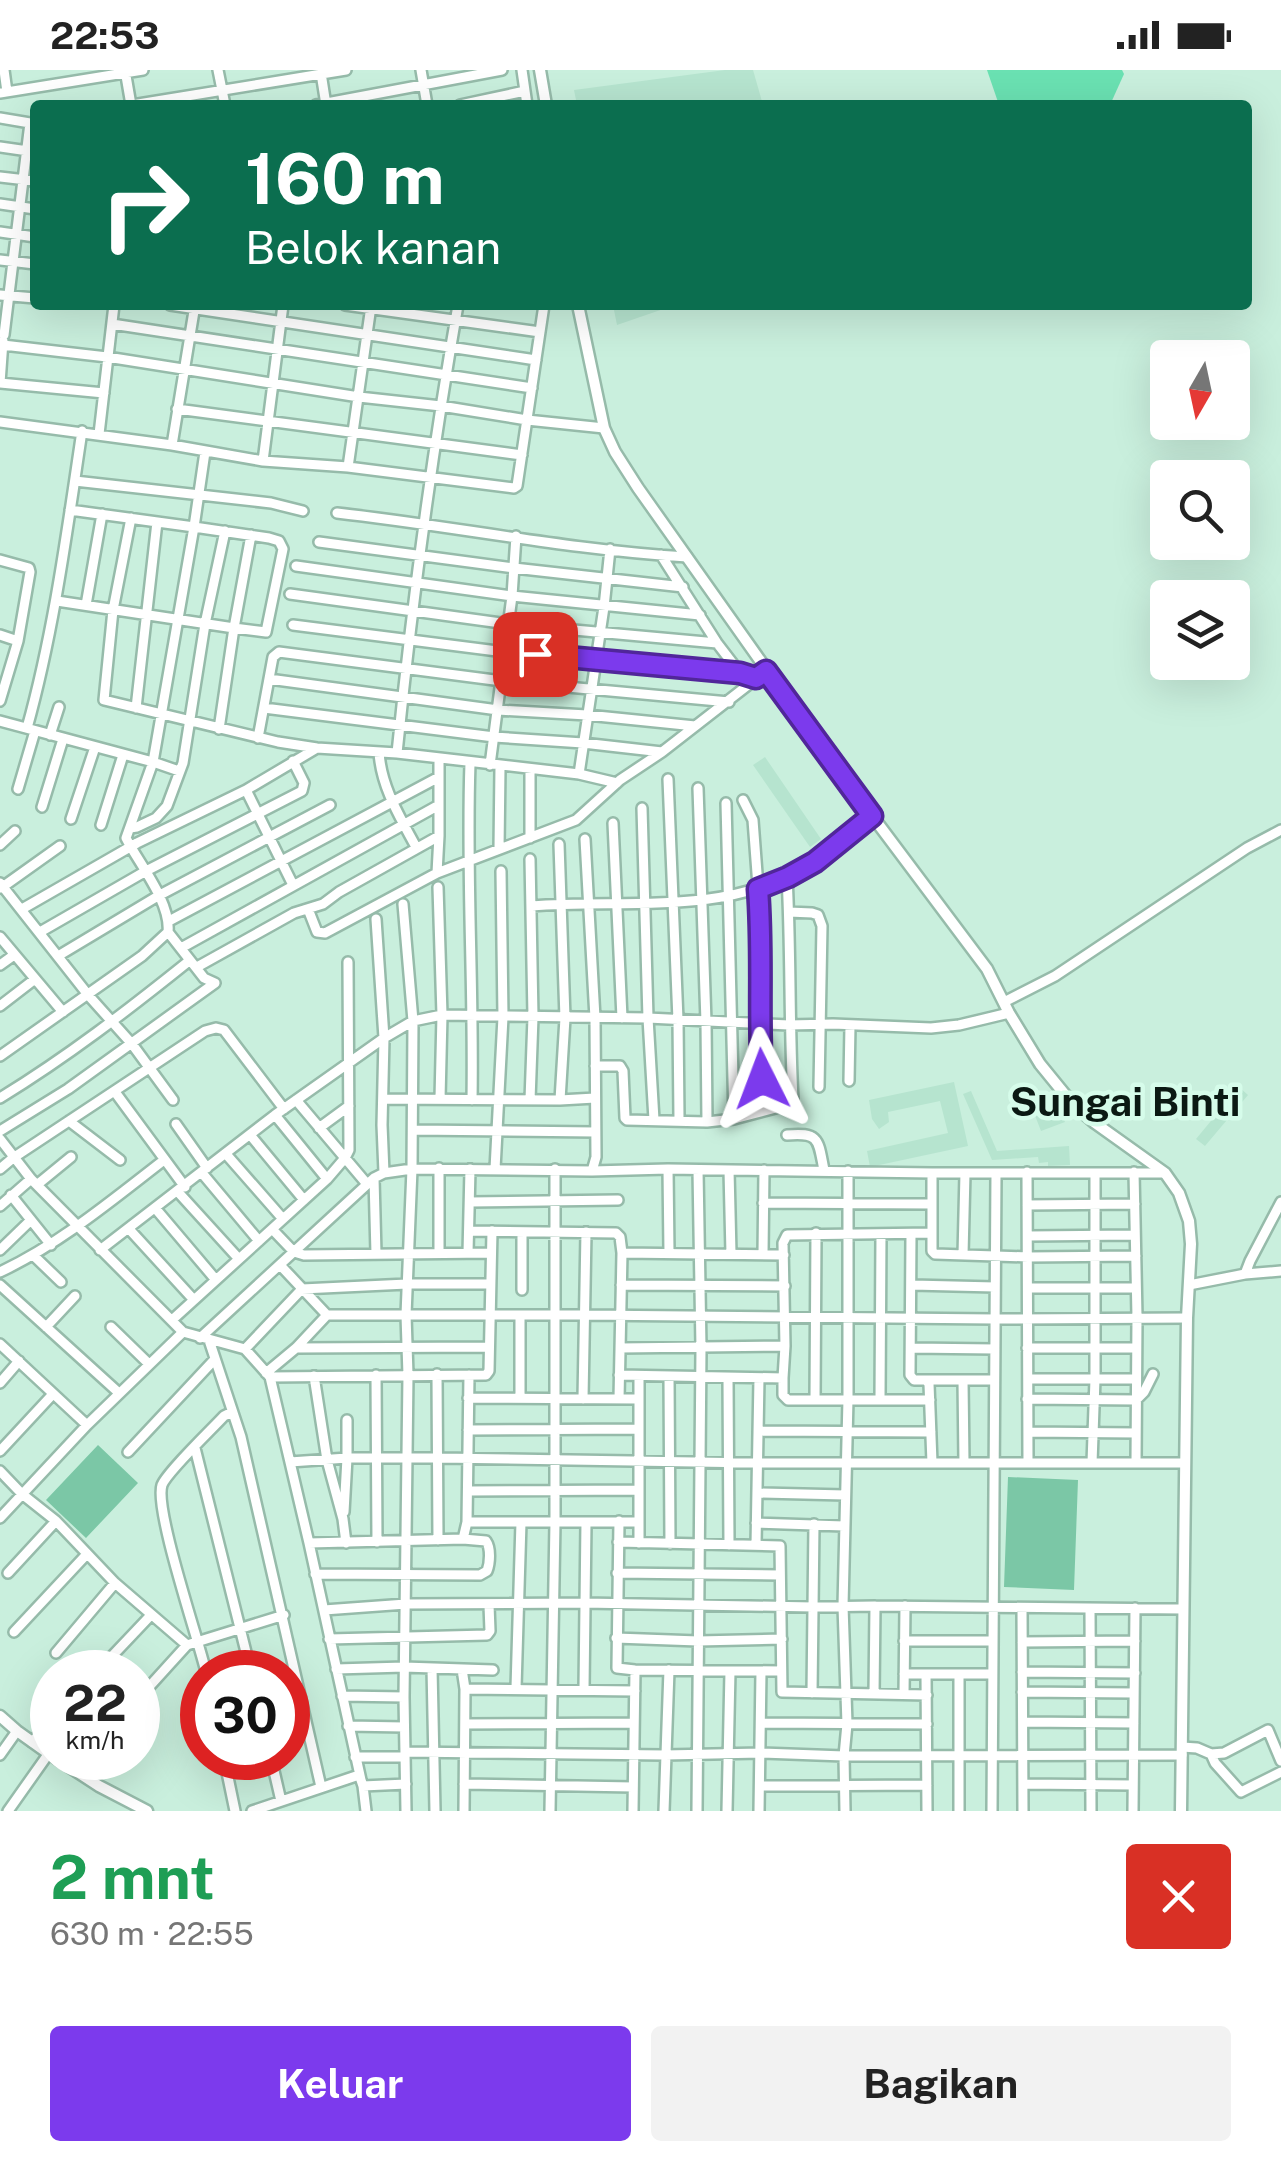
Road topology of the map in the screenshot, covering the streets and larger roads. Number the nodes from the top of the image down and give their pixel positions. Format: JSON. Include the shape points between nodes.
{"nodes":[{"id":1,"x":4,"y":70,"type":"edge"},
{"id":2,"x":143,"y":70,"type":"edge"},
{"id":3,"x":218,"y":70,"type":"edge"},
{"id":4,"x":346,"y":70,"type":"edge"},
{"id":5,"x":421,"y":70,"type":"edge"},
{"id":6,"x":502,"y":70,"type":"edge"},
{"id":7,"x":522,"y":70,"type":"edge"},
{"id":8,"x":540,"y":70,"type":"edge"},
{"id":9,"x":125,"y":72,"type":"edge"},
{"id":10,"x":321,"y":72,"type":"edge"},
{"id":11,"x":423,"y":85,"type":"junction"},
{"id":12,"x":222,"y":90,"type":"junction"},
{"id":13,"x":525,"y":91,"type":"junction"},
{"id":14,"x":4,"y":92,"type":"edge"},
{"id":15,"x":130,"y":100,"type":"edge"},
{"id":16,"x":161,"y":100,"type":"edge"},
{"id":17,"x":224,"y":100,"type":"edge"},
{"id":18,"x":322,"y":100,"type":"edge"},
{"id":19,"x":343,"y":100,"type":"edge"},
{"id":20,"x":426,"y":100,"type":"edge"},
{"id":21,"x":483,"y":100,"type":"edge"},
{"id":22,"x":526,"y":100,"type":"edge"},
{"id":23,"x":545,"y":100,"type":"edge"},
{"id":24,"x":0,"y":118,"type":"edge"},
{"id":25,"x":30,"y":125,"type":"edge"},
{"id":26,"x":0,"y":147,"type":"edge"},
{"id":27,"x":30,"y":151,"type":"edge"},
{"id":28,"x":30,"y":155,"type":"edge"},
{"id":29,"x":0,"y":176,"type":"edge"},
{"id":30,"x":23,"y":180,"type":"junction"},
{"id":31,"x":30,"y":181,"type":"edge"},
{"id":32,"x":0,"y":204,"type":"edge"},
{"id":33,"x":20,"y":207,"type":"junction"},
{"id":34,"x":30,"y":208,"type":"edge"},
{"id":35,"x":0,"y":232,"type":"edge"},
{"id":36,"x":16,"y":234,"type":"junction"},
{"id":37,"x":30,"y":235,"type":"edge"},
{"id":38,"x":0,"y":260,"type":"edge"},
{"id":39,"x":14,"y":261,"type":"junction"},
{"id":40,"x":30,"y":263,"type":"edge"},
{"id":41,"x":4,"y":296,"type":"edge"},
{"id":42,"x":30,"y":298,"type":"edge"},
{"id":43,"x":112,"y":310,"type":"edge"},
{"id":44,"x":194,"y":310,"type":"edge"},
{"id":45,"x":212,"y":310,"type":"edge"},
{"id":46,"x":282,"y":310,"type":"edge"},
{"id":47,"x":371,"y":310,"type":"edge"},
{"id":48,"x":392,"y":310,"type":"edge"},
{"id":49,"x":457,"y":310,"type":"edge"},
{"id":50,"x":543,"y":310,"type":"edge"},
{"id":51,"x":579,"y":310,"type":"edge"},
{"id":52,"x":456,"y":319,"type":"junction"},
{"id":53,"x":280,"y":321,"type":"junction"},
{"id":54,"x":112,"y":324,"type":"junction"},
{"id":55,"x":540,"y":332,"type":"junction"},
{"id":56,"x":369,"y":334,"type":"junction"},
{"id":57,"x":2,"y":337,"type":"edge"},
{"id":58,"x":189,"y":337,"type":"junction"},
{"id":59,"x":451,"y":347,"type":"junction"},
{"id":60,"x":276,"y":350,"type":"junction"},
{"id":61,"x":107,"y":358,"type":"junction"},
{"id":62,"x":0,"y":360,"type":"edge"},
{"id":63,"x":536,"y":360,"type":"junction"},
{"id":64,"x":364,"y":363,"type":"junction"},
{"id":65,"x":184,"y":371,"type":"junction"},
{"id":66,"x":446,"y":375,"type":"junction"},
{"id":67,"x":272,"y":384,"type":"junction"},
{"id":68,"x":532,"y":388,"type":"junction"},
{"id":69,"x":104,"y":392,"type":"junction"},
{"id":70,"x":359,"y":397,"type":"junction"},
{"id":71,"x":442,"y":406,"type":"junction"},
{"id":72,"x":177,"y":409,"type":"junction"},
{"id":73,"x":527,"y":420,"type":"junction"},
{"id":74,"x":0,"y":422,"type":"edge"},
{"id":75,"x":267,"y":422,"type":"junction"},
{"id":76,"x":604,"y":428,"type":"junction"},
{"id":77,"x":82,"y":432,"type":"junction"},
{"id":78,"x":99,"y":434,"type":"junction"},
{"id":79,"x":353,"y":434,"type":"junction"},
{"id":80,"x":438,"y":443,"type":"junction"},
{"id":81,"x":172,"y":445,"type":"junction"},
{"id":82,"x":205,"y":452,"type":"junction"},
{"id":83,"x":522,"y":455,"type":"junction"},
{"id":84,"x":263,"y":460,"type":"junction"},
{"id":85,"x":348,"y":467,"type":"junction"},
{"id":86,"x":432,"y":478,"type":"junction"},
{"id":87,"x":74,"y":481,"type":"junction"},
{"id":88,"x":199,"y":496,"type":"junction"},
{"id":89,"x":70,"y":510,"type":"junction"},
{"id":90,"x":302,"y":511,"type":"dead end"},
{"id":91,"x":337,"y":513,"type":"dead end"},
{"id":92,"x":102,"y":514,"type":"junction"},
{"id":93,"x":131,"y":518,"type":"junction"},
{"id":94,"x":157,"y":522,"type":"junction"},
{"id":95,"x":426,"y":523,"type":"junction"},
{"id":96,"x":194,"y":527,"type":"junction"},
{"id":97,"x":225,"y":531,"type":"junction"},
{"id":98,"x":251,"y":535,"type":"junction"},
{"id":99,"x":516,"y":536,"type":"junction"},
{"id":100,"x":319,"y":542,"type":"dead end"},
{"id":101,"x":610,"y":549,"type":"junction"},
{"id":102,"x":422,"y":555,"type":"junction"},
{"id":103,"x":661,"y":555,"type":"junction"},
{"id":104,"x":686,"y":557,"type":"junction"},
{"id":105,"x":0,"y":562,"type":"edge"},
{"id":106,"x":296,"y":566,"type":"dead end"},
{"id":107,"x":514,"y":568,"type":"junction"},
{"id":108,"x":606,"y":580,"type":"junction"},
{"id":109,"x":417,"y":582,"type":"junction"},
{"id":110,"x":683,"y":587,"type":"junction"},
{"id":111,"x":290,"y":594,"type":"dead end"},
{"id":112,"x":512,"y":596,"type":"junction"},
{"id":113,"x":57,"y":601,"type":"junction"},
{"id":114,"x":86,"y":605,"type":"junction"},
{"id":115,"x":604,"y":607,"type":"junction"},
{"id":116,"x":114,"y":610,"type":"junction"},
{"id":117,"x":413,"y":612,"type":"junction"},
{"id":118,"x":146,"y":615,"type":"junction"},
{"id":119,"x":728,"y":616,"type":"junction"},
{"id":120,"x":176,"y":619,"type":"junction"},
{"id":121,"x":703,"y":620,"type":"junction"},
{"id":122,"x":205,"y":624,"type":"junction"},
{"id":123,"x":508,"y":624,"type":"junction"},
{"id":124,"x":293,"y":625,"type":"dead end"},
{"id":125,"x":234,"y":628,"type":"junction"},
{"id":126,"x":600,"y":633,"type":"junction"},
{"id":127,"x":0,"y":635,"type":"edge"},
{"id":128,"x":409,"y":640,"type":"junction"},
{"id":129,"x":18,"y":641,"type":"junction"},
{"id":130,"x":718,"y":643,"type":"junction"},
{"id":131,"x":504,"y":652,"type":"junction"},
{"id":132,"x":596,"y":660,"type":"junction"},
{"id":133,"x":406,"y":669,"type":"junction"},
{"id":134,"x":740,"y":673,"type":"junction"},
{"id":135,"x":761,"y":674,"type":"junction"},
{"id":136,"x":270,"y":679,"type":"junction"},
{"id":137,"x":502,"y":681,"type":"junction"},
{"id":138,"x":592,"y":689,"type":"junction"},
{"id":139,"x":402,"y":698,"type":"junction"},
{"id":140,"x":0,"y":702,"type":"edge"},
{"id":141,"x":729,"y":702,"type":"junction"},
{"id":142,"x":59,"y":708,"type":"dead end"},
{"id":143,"x":136,"y":708,"type":"junction"},
{"id":144,"x":264,"y":708,"type":"junction"},
{"id":145,"x":498,"y":710,"type":"junction"},
{"id":146,"x":161,"y":714,"type":"junction"},
{"id":147,"x":587,"y":715,"type":"junction"},
{"id":148,"x":2,"y":722,"type":"edge"},
{"id":149,"x":190,"y":722,"type":"junction"},
{"id":150,"x":400,"y":725,"type":"junction"},
{"id":151,"x":695,"y":726,"type":"junction"},
{"id":152,"x":219,"y":728,"type":"junction"},
{"id":153,"x":31,"y":730,"type":"junction"},
{"id":154,"x":50,"y":735,"type":"junction"},
{"id":155,"x":0,"y":737,"type":"edge"},
{"id":156,"x":494,"y":737,"type":"junction"},
{"id":157,"x":258,"y":738,"type":"junction"},
{"id":158,"x":63,"y":739,"type":"junction"},
{"id":159,"x":584,"y":743,"type":"junction"},
{"id":160,"x":94,"y":747,"type":"junction"},
{"id":161,"x":317,"y":748,"type":"junction"},
{"id":162,"x":379,"y":752,"type":"junction"},
{"id":163,"x":662,"y":752,"type":"junction"},
{"id":164,"x":397,"y":753,"type":"junction"},
{"id":165,"x":122,"y":754,"type":"junction"},
{"id":166,"x":439,"y":759,"type":"junction"},
{"id":167,"x":292,"y":761,"type":"junction"},
{"id":168,"x":153,"y":762,"type":"junction"},
{"id":169,"x":470,"y":763,"type":"junction"},
{"id":170,"x":495,"y":766,"type":"junction"},
{"id":171,"x":530,"y":769,"type":"junction"},
{"id":172,"x":179,"y":771,"type":"junction"},
{"id":173,"x":578,"y":774,"type":"junction"},
{"id":174,"x":439,"y":776,"type":"junction"},
{"id":175,"x":668,"y":779,"type":"dead end"},
{"id":176,"x":617,"y":784,"type":"junction"},
{"id":177,"x":698,"y":788,"type":"dead end"},
{"id":178,"x":18,"y":789,"type":"dead end"},
{"id":179,"x":246,"y":790,"type":"junction"},
{"id":180,"x":743,"y":800,"type":"dead end"},
{"id":181,"x":392,"y":802,"type":"junction"},
{"id":182,"x":726,"y":803,"type":"dead end"},
{"id":183,"x":330,"y":805,"type":"dead end"},
{"id":184,"x":439,"y":806,"type":"junction"},
{"id":185,"x":42,"y":808,"type":"dead end"},
{"id":186,"x":642,"y":808,"type":"dead end"},
{"id":187,"x":258,"y":814,"type":"junction"},
{"id":188,"x":872,"y":816,"type":"junction"},
{"id":189,"x":71,"y":819,"type":"dead end"},
{"id":190,"x":613,"y":824,"type":"dead end"},
{"id":191,"x":101,"y":825,"type":"dead end"},
{"id":192,"x":404,"y":825,"type":"junction"},
{"id":193,"x":130,"y":828,"type":"junction"},
{"id":194,"x":1281,"y":830,"type":"edge"},
{"id":195,"x":14,"y":831,"type":"dead end"},
{"id":196,"x":439,"y":836,"type":"junction"},
{"id":197,"x":270,"y":837,"type":"junction"},
{"id":198,"x":530,"y":838,"type":"junction"},
{"id":199,"x":585,"y":838,"type":"dead end"},
{"id":200,"x":559,"y":844,"type":"dead end"},
{"id":201,"x":0,"y":845,"type":"edge"},
{"id":202,"x":60,"y":846,"type":"dead end"},
{"id":203,"x":131,"y":847,"type":"junction"},
{"id":204,"x":416,"y":847,"type":"junction"},
{"id":205,"x":500,"y":848,"type":"junction"},
{"id":206,"x":530,"y":859,"type":"dead end"},
{"id":207,"x":468,"y":860,"type":"junction"},
{"id":208,"x":282,"y":862,"type":"junction"},
{"id":209,"x":500,"y":871,"type":"dead end"},
{"id":210,"x":146,"y":872,"type":"junction"},
{"id":211,"x":437,"y":872,"type":"junction"},
{"id":212,"x":788,"y":877,"type":"junction"},
{"id":213,"x":293,"y":885,"type":"junction"},
{"id":214,"x":1,"y":886,"type":"edge"},
{"id":215,"x":438,"y":887,"type":"dead end"},
{"id":216,"x":758,"y":889,"type":"junction"},
{"id":217,"x":158,"y":896,"type":"junction"},
{"id":218,"x":730,"y":896,"type":"junction"},
{"id":219,"x":702,"y":900,"type":"junction"},
{"id":220,"x":644,"y":902,"type":"junction"},
{"id":221,"x":674,"y":902,"type":"junction"},
{"id":222,"x":403,"y":904,"type":"dead end"},
{"id":223,"x":560,"y":904,"type":"junction"},
{"id":224,"x":588,"y":904,"type":"junction"},
{"id":225,"x":616,"y":905,"type":"junction"},
{"id":226,"x":532,"y":906,"type":"junction"},
{"id":227,"x":22,"y":909,"type":"junction"},
{"id":228,"x":308,"y":909,"type":"junction"},
{"id":229,"x":789,"y":912,"type":"junction"},
{"id":230,"x":376,"y":919,"type":"dead end"},
{"id":231,"x":168,"y":926,"type":"junction"},
{"id":232,"x":40,"y":932,"type":"junction"},
{"id":233,"x":0,"y":937,"type":"edge"},
{"id":234,"x":181,"y":948,"type":"junction"},
{"id":235,"x":14,"y":954,"type":"junction"},
{"id":236,"x":58,"y":956,"type":"junction"},
{"id":237,"x":348,"y":962,"type":"dead end"},
{"id":238,"x":193,"y":964,"type":"junction"},
{"id":239,"x":0,"y":965,"type":"edge"},
{"id":240,"x":35,"y":980,"type":"junction"},
{"id":241,"x":89,"y":996,"type":"junction"},
{"id":242,"x":0,"y":1006,"type":"edge"},
{"id":243,"x":1006,"y":1007,"type":"junction"},
{"id":244,"x":62,"y":1012,"type":"junction"},
{"id":245,"x":442,"y":1016,"type":"junction"},
{"id":246,"x":474,"y":1016,"type":"junction"},
{"id":247,"x":502,"y":1017,"type":"junction"},
{"id":248,"x":533,"y":1017,"type":"junction"},
{"id":249,"x":565,"y":1018,"type":"junction"},
{"id":250,"x":595,"y":1018,"type":"junction"},
{"id":251,"x":622,"y":1018,"type":"junction"},
{"id":252,"x":648,"y":1018,"type":"junction"},
{"id":253,"x":678,"y":1020,"type":"junction"},
{"id":254,"x":112,"y":1022,"type":"junction"},
{"id":255,"x":414,"y":1022,"type":"junction"},
{"id":256,"x":706,"y":1022,"type":"junction"},
{"id":257,"x":732,"y":1022,"type":"junction"},
{"id":258,"x":759,"y":1023,"type":"junction"},
{"id":259,"x":820,"y":1024,"type":"junction"},
{"id":260,"x":788,"y":1025,"type":"junction"},
{"id":261,"x":850,"y":1025,"type":"junction"},
{"id":262,"x":384,"y":1038,"type":"junction"},
{"id":263,"x":132,"y":1044,"type":"junction"},
{"id":264,"x":0,"y":1056,"type":"edge"},
{"id":265,"x":350,"y":1062,"type":"junction"},
{"id":266,"x":595,"y":1066,"type":"junction"},
{"id":267,"x":150,"y":1068,"type":"junction"},
{"id":268,"x":849,"y":1081,"type":"dead end"},
{"id":269,"x":820,"y":1087,"type":"dead end"},
{"id":270,"x":116,"y":1092,"type":"junction"},
{"id":271,"x":0,"y":1098,"type":"edge"},
{"id":272,"x":595,"y":1098,"type":"junction"},
{"id":273,"x":383,"y":1099,"type":"junction"},
{"id":274,"x":173,"y":1100,"type":"dead end"},
{"id":275,"x":296,"y":1100,"type":"junction"},
{"id":276,"x":414,"y":1100,"type":"junction"},
{"id":277,"x":440,"y":1100,"type":"junction"},
{"id":278,"x":472,"y":1100,"type":"junction"},
{"id":279,"x":500,"y":1100,"type":"junction"},
{"id":280,"x":530,"y":1100,"type":"junction"},
{"id":281,"x":560,"y":1100,"type":"junction"},
{"id":282,"x":349,"y":1106,"type":"junction"},
{"id":283,"x":280,"y":1112,"type":"junction"},
{"id":284,"x":758,"y":1112,"type":"junction"},
{"id":285,"x":734,"y":1118,"type":"junction"},
{"id":286,"x":654,"y":1120,"type":"junction"},
{"id":287,"x":681,"y":1120,"type":"junction"},
{"id":288,"x":70,"y":1121,"type":"junction"},
{"id":289,"x":706,"y":1122,"type":"junction"},
{"id":290,"x":176,"y":1124,"type":"dead end"},
{"id":291,"x":319,"y":1128,"type":"junction"},
{"id":292,"x":412,"y":1130,"type":"junction"},
{"id":293,"x":498,"y":1132,"type":"junction"},
{"id":294,"x":596,"y":1132,"type":"junction"},
{"id":295,"x":0,"y":1135,"type":"edge"},
{"id":296,"x":787,"y":1135,"type":"dead end"},
{"id":297,"x":250,"y":1136,"type":"junction"},
{"id":298,"x":226,"y":1154,"type":"junction"},
{"id":299,"x":13,"y":1158,"type":"junction"},
{"id":300,"x":71,"y":1158,"type":"dead end"},
{"id":301,"x":345,"y":1158,"type":"junction"},
{"id":302,"x":120,"y":1160,"type":"dead end"},
{"id":303,"x":164,"y":1160,"type":"junction"},
{"id":304,"x":0,"y":1168,"type":"edge"},
{"id":305,"x":412,"y":1168,"type":"junction"},
{"id":306,"x":439,"y":1168,"type":"junction"},
{"id":307,"x":470,"y":1169,"type":"junction"},
{"id":308,"x":496,"y":1169,"type":"junction"},
{"id":309,"x":556,"y":1169,"type":"junction"},
{"id":310,"x":668,"y":1169,"type":"junction"},
{"id":311,"x":205,"y":1170,"type":"junction"},
{"id":312,"x":698,"y":1170,"type":"junction"},
{"id":313,"x":730,"y":1170,"type":"junction"},
{"id":314,"x":764,"y":1170,"type":"junction"},
{"id":315,"x":824,"y":1170,"type":"junction"},
{"id":316,"x":592,"y":1171,"type":"junction"},
{"id":317,"x":848,"y":1171,"type":"junction"},
{"id":318,"x":1028,"y":1172,"type":"junction"},
{"id":319,"x":1134,"y":1172,"type":"junction"},
{"id":320,"x":932,"y":1173,"type":"junction"},
{"id":321,"x":964,"y":1173,"type":"junction"},
{"id":322,"x":996,"y":1173,"type":"junction"},
{"id":323,"x":1094,"y":1173,"type":"junction"},
{"id":324,"x":1164,"y":1173,"type":"junction"},
{"id":325,"x":327,"y":1179,"type":"junction"},
{"id":326,"x":375,"y":1179,"type":"junction"},
{"id":327,"x":34,"y":1181,"type":"junction"},
{"id":328,"x":182,"y":1189,"type":"junction"},
{"id":329,"x":11,"y":1196,"type":"junction"},
{"id":330,"x":304,"y":1200,"type":"junction"},
{"id":331,"x":556,"y":1200,"type":"junction"},
{"id":332,"x":618,"y":1200,"type":"dead end"},
{"id":333,"x":470,"y":1202,"type":"junction"},
{"id":334,"x":1281,"y":1202,"type":"edge"},
{"id":335,"x":764,"y":1203,"type":"junction"},
{"id":336,"x":848,"y":1204,"type":"junction"},
{"id":337,"x":932,"y":1204,"type":"junction"},
{"id":338,"x":1095,"y":1204,"type":"junction"},
{"id":339,"x":1135,"y":1204,"type":"junction"},
{"id":340,"x":0,"y":1206,"type":"edge"},
{"id":341,"x":1028,"y":1206,"type":"junction"},
{"id":342,"x":155,"y":1208,"type":"junction"},
{"id":343,"x":283,"y":1219,"type":"junction"},
{"id":344,"x":30,"y":1220,"type":"junction"},
{"id":345,"x":78,"y":1226,"type":"junction"},
{"id":346,"x":129,"y":1228,"type":"junction"},
{"id":347,"x":272,"y":1229,"type":"junction"},
{"id":348,"x":470,"y":1230,"type":"junction"},
{"id":349,"x":492,"y":1231,"type":"junction"},
{"id":350,"x":522,"y":1232,"type":"junction"},
{"id":351,"x":555,"y":1232,"type":"junction"},
{"id":352,"x":586,"y":1232,"type":"junction"},
{"id":353,"x":932,"y":1233,"type":"junction"},
{"id":354,"x":816,"y":1234,"type":"junction"},
{"id":355,"x":848,"y":1234,"type":"junction"},
{"id":356,"x":881,"y":1234,"type":"junction"},
{"id":357,"x":911,"y":1234,"type":"junction"},
{"id":358,"x":1136,"y":1235,"type":"junction"},
{"id":359,"x":1028,"y":1236,"type":"junction"},
{"id":360,"x":1095,"y":1236,"type":"junction"},
{"id":361,"x":260,"y":1241,"type":"junction"},
{"id":362,"x":50,"y":1245,"type":"junction"},
{"id":363,"x":100,"y":1250,"type":"junction"},
{"id":364,"x":0,"y":1251,"type":"edge"},
{"id":365,"x":294,"y":1252,"type":"junction"},
{"id":366,"x":622,"y":1252,"type":"junction"},
{"id":367,"x":669,"y":1252,"type":"junction"},
{"id":368,"x":440,"y":1253,"type":"junction"},
{"id":369,"x":468,"y":1253,"type":"junction"},
{"id":370,"x":490,"y":1253,"type":"junction"},
{"id":371,"x":33,"y":1254,"type":"junction"},
{"id":372,"x":376,"y":1254,"type":"junction"},
{"id":373,"x":407,"y":1254,"type":"junction"},
{"id":374,"x":700,"y":1254,"type":"junction"},
{"id":375,"x":731,"y":1254,"type":"junction"},
{"id":376,"x":763,"y":1254,"type":"junction"},
{"id":377,"x":784,"y":1255,"type":"junction"},
{"id":378,"x":962,"y":1255,"type":"junction"},
{"id":379,"x":995,"y":1255,"type":"junction"},
{"id":380,"x":1094,"y":1256,"type":"junction"},
{"id":381,"x":1136,"y":1256,"type":"junction"},
{"id":382,"x":1028,"y":1257,"type":"junction"},
{"id":383,"x":239,"y":1259,"type":"junction"},
{"id":384,"x":280,"y":1265,"type":"junction"},
{"id":385,"x":5,"y":1269,"type":"edge"},
{"id":386,"x":1281,"y":1271,"type":"edge"},
{"id":387,"x":1245,"y":1274,"type":"junction"},
{"id":388,"x":216,"y":1280,"type":"junction"},
{"id":389,"x":61,"y":1282,"type":"dead end"},
{"id":390,"x":407,"y":1284,"type":"junction"},
{"id":391,"x":490,"y":1284,"type":"junction"},
{"id":392,"x":1189,"y":1284,"type":"junction"},
{"id":393,"x":621,"y":1285,"type":"junction"},
{"id":394,"x":912,"y":1285,"type":"junction"},
{"id":395,"x":0,"y":1286,"type":"edge"},
{"id":396,"x":700,"y":1286,"type":"junction"},
{"id":397,"x":785,"y":1286,"type":"junction"},
{"id":398,"x":1095,"y":1286,"type":"junction"},
{"id":399,"x":995,"y":1287,"type":"junction"},
{"id":400,"x":1028,"y":1288,"type":"junction"},
{"id":401,"x":1136,"y":1288,"type":"junction"},
{"id":402,"x":302,"y":1289,"type":"junction"},
{"id":403,"x":522,"y":1290,"type":"dead end"},
{"id":404,"x":75,"y":1296,"type":"dead end"},
{"id":405,"x":194,"y":1300,"type":"junction"},
{"id":406,"x":406,"y":1314,"type":"junction"},
{"id":407,"x":585,"y":1314,"type":"junction"},
{"id":408,"x":555,"y":1315,"type":"junction"},
{"id":409,"x":620,"y":1315,"type":"junction"},
{"id":410,"x":327,"y":1316,"type":"junction"},
{"id":411,"x":488,"y":1316,"type":"junction"},
{"id":412,"x":520,"y":1316,"type":"junction"},
{"id":413,"x":700,"y":1316,"type":"junction"},
{"id":414,"x":784,"y":1316,"type":"junction"},
{"id":415,"x":815,"y":1316,"type":"junction"},
{"id":416,"x":849,"y":1316,"type":"junction"},
{"id":417,"x":881,"y":1316,"type":"junction"},
{"id":418,"x":1137,"y":1317,"type":"junction"},
{"id":419,"x":911,"y":1318,"type":"junction"},
{"id":420,"x":1028,"y":1318,"type":"junction"},
{"id":421,"x":1094,"y":1318,"type":"junction"},
{"id":422,"x":1186,"y":1318,"type":"junction"},
{"id":423,"x":995,"y":1319,"type":"junction"},
{"id":424,"x":172,"y":1320,"type":"junction"},
{"id":425,"x":111,"y":1326,"type":"dead end"},
{"id":426,"x":46,"y":1327,"type":"junction"},
{"id":427,"x":183,"y":1332,"type":"junction"},
{"id":428,"x":204,"y":1339,"type":"junction"},
{"id":429,"x":0,"y":1344,"type":"edge"},
{"id":430,"x":488,"y":1346,"type":"junction"},
{"id":431,"x":785,"y":1346,"type":"junction"},
{"id":432,"x":406,"y":1347,"type":"junction"},
{"id":433,"x":296,"y":1348,"type":"junction"},
{"id":434,"x":620,"y":1348,"type":"junction"},
{"id":435,"x":701,"y":1348,"type":"junction"},
{"id":436,"x":911,"y":1348,"type":"junction"},
{"id":437,"x":1026,"y":1348,"type":"junction"},
{"id":438,"x":1094,"y":1348,"type":"junction"},
{"id":439,"x":1136,"y":1348,"type":"junction"},
{"id":440,"x":244,"y":1349,"type":"junction"},
{"id":441,"x":995,"y":1349,"type":"junction"},
{"id":442,"x":215,"y":1359,"type":"junction"},
{"id":443,"x":19,"y":1361,"type":"junction"},
{"id":444,"x":149,"y":1364,"type":"junction"},
{"id":445,"x":408,"y":1374,"type":"junction"},
{"id":446,"x":437,"y":1374,"type":"junction"},
{"id":447,"x":1153,"y":1374,"type":"dead end"},
{"id":448,"x":268,"y":1375,"type":"junction"},
{"id":449,"x":376,"y":1375,"type":"junction"},
{"id":450,"x":469,"y":1375,"type":"junction"},
{"id":451,"x":314,"y":1376,"type":"junction"},
{"id":452,"x":618,"y":1376,"type":"junction"},
{"id":453,"x":639,"y":1376,"type":"junction"},
{"id":454,"x":669,"y":1376,"type":"junction"},
{"id":455,"x":700,"y":1378,"type":"junction"},
{"id":456,"x":728,"y":1378,"type":"junction"},
{"id":457,"x":759,"y":1378,"type":"junction"},
{"id":458,"x":783,"y":1378,"type":"junction"},
{"id":459,"x":1028,"y":1379,"type":"junction"},
{"id":460,"x":1096,"y":1379,"type":"junction"},
{"id":461,"x":1136,"y":1379,"type":"junction"},
{"id":462,"x":926,"y":1380,"type":"junction"},
{"id":463,"x":962,"y":1380,"type":"junction"},
{"id":464,"x":994,"y":1380,"type":"junction"},
{"id":465,"x":0,"y":1383,"type":"edge"},
{"id":466,"x":119,"y":1393,"type":"junction"},
{"id":467,"x":53,"y":1394,"type":"junction"},
{"id":468,"x":520,"y":1397,"type":"junction"},
{"id":469,"x":554,"y":1397,"type":"junction"},
{"id":470,"x":468,"y":1398,"type":"junction"},
{"id":471,"x":584,"y":1398,"type":"junction"},
{"id":472,"x":638,"y":1398,"type":"junction"},
{"id":473,"x":1027,"y":1398,"type":"junction"},
{"id":474,"x":619,"y":1399,"type":"junction"},
{"id":475,"x":848,"y":1399,"type":"junction"},
{"id":476,"x":815,"y":1400,"type":"junction"},
{"id":477,"x":880,"y":1400,"type":"junction"},
{"id":478,"x":930,"y":1400,"type":"junction"},
{"id":479,"x":1136,"y":1400,"type":"junction"},
{"id":480,"x":1094,"y":1401,"type":"junction"},
{"id":481,"x":232,"y":1412,"type":"junction"},
{"id":482,"x":346,"y":1420,"type":"dead end"},
{"id":483,"x":87,"y":1425,"type":"junction"},
{"id":484,"x":554,"y":1429,"type":"junction"},
{"id":485,"x":638,"y":1429,"type":"junction"},
{"id":486,"x":468,"y":1430,"type":"junction"},
{"id":487,"x":758,"y":1431,"type":"junction"},
{"id":488,"x":847,"y":1431,"type":"junction"},
{"id":489,"x":931,"y":1432,"type":"junction"},
{"id":490,"x":1028,"y":1432,"type":"junction"},
{"id":491,"x":1136,"y":1433,"type":"junction"},
{"id":492,"x":1094,"y":1434,"type":"junction"},
{"id":493,"x":195,"y":1448,"type":"junction"},
{"id":494,"x":0,"y":1451,"type":"edge"},
{"id":495,"x":128,"y":1452,"type":"dead end"},
{"id":496,"x":347,"y":1458,"type":"junction"},
{"id":497,"x":439,"y":1458,"type":"junction"},
{"id":498,"x":378,"y":1459,"type":"junction"},
{"id":499,"x":468,"y":1459,"type":"junction"},
{"id":500,"x":327,"y":1460,"type":"junction"},
{"id":501,"x":407,"y":1460,"type":"junction"},
{"id":502,"x":555,"y":1461,"type":"junction"},
{"id":503,"x":669,"y":1461,"type":"junction"},
{"id":504,"x":290,"y":1462,"type":"junction"},
{"id":505,"x":638,"y":1462,"type":"junction"},
{"id":506,"x":700,"y":1462,"type":"junction"},
{"id":507,"x":729,"y":1462,"type":"junction"},
{"id":508,"x":846,"y":1462,"type":"junction"},
{"id":509,"x":1028,"y":1462,"type":"junction"},
{"id":510,"x":1136,"y":1462,"type":"junction"},
{"id":511,"x":1184,"y":1462,"type":"junction"},
{"id":512,"x":757,"y":1463,"type":"junction"},
{"id":513,"x":932,"y":1463,"type":"junction"},
{"id":514,"x":964,"y":1463,"type":"junction"},
{"id":515,"x":994,"y":1463,"type":"junction"},
{"id":516,"x":1092,"y":1463,"type":"junction"},
{"id":517,"x":0,"y":1471,"type":"edge"},
{"id":518,"x":638,"y":1490,"type":"junction"},
{"id":519,"x":468,"y":1491,"type":"junction"},
{"id":520,"x":555,"y":1491,"type":"junction"},
{"id":521,"x":756,"y":1493,"type":"junction"},
{"id":522,"x":22,"y":1494,"type":"junction"},
{"id":523,"x":845,"y":1496,"type":"junction"},
{"id":524,"x":0,"y":1518,"type":"edge"},
{"id":525,"x":343,"y":1519,"type":"junction"},
{"id":526,"x":619,"y":1521,"type":"junction"},
{"id":527,"x":56,"y":1522,"type":"junction"},
{"id":528,"x":467,"y":1522,"type":"junction"},
{"id":529,"x":521,"y":1522,"type":"junction"},
{"id":530,"x":555,"y":1522,"type":"junction"},
{"id":531,"x":586,"y":1522,"type":"junction"},
{"id":532,"x":638,"y":1522,"type":"junction"},
{"id":533,"x":756,"y":1523,"type":"junction"},
{"id":534,"x":814,"y":1524,"type":"junction"},
{"id":535,"x":844,"y":1526,"type":"junction"},
{"id":536,"x":463,"y":1539,"type":"junction"},
{"id":537,"x":438,"y":1540,"type":"junction"},
{"id":538,"x":346,"y":1542,"type":"junction"},
{"id":539,"x":377,"y":1542,"type":"junction"},
{"id":540,"x":405,"y":1542,"type":"junction"},
{"id":541,"x":618,"y":1542,"type":"junction"},
{"id":542,"x":638,"y":1543,"type":"junction"},
{"id":543,"x":309,"y":1544,"type":"junction"},
{"id":544,"x":670,"y":1544,"type":"junction"},
{"id":545,"x":700,"y":1544,"type":"junction"},
{"id":546,"x":729,"y":1545,"type":"junction"},
{"id":547,"x":756,"y":1545,"type":"junction"},
{"id":548,"x":87,"y":1554,"type":"junction"},
{"id":549,"x":8,"y":1572,"type":"dead end"},
{"id":550,"x":617,"y":1573,"type":"junction"},
{"id":551,"x":315,"y":1574,"type":"junction"},
{"id":552,"x":405,"y":1574,"type":"junction"},
{"id":553,"x":700,"y":1574,"type":"junction"},
{"id":554,"x":780,"y":1575,"type":"junction"},
{"id":555,"x":115,"y":1584,"type":"junction"},
{"id":556,"x":584,"y":1603,"type":"junction"},
{"id":557,"x":406,"y":1604,"type":"junction"},
{"id":558,"x":520,"y":1604,"type":"junction"},
{"id":559,"x":554,"y":1604,"type":"junction"},
{"id":560,"x":616,"y":1604,"type":"junction"},
{"id":561,"x":489,"y":1605,"type":"junction"},
{"id":562,"x":700,"y":1606,"type":"junction"},
{"id":563,"x":844,"y":1606,"type":"junction"},
{"id":564,"x":875,"y":1606,"type":"junction"},
{"id":565,"x":904,"y":1606,"type":"junction"},
{"id":566,"x":782,"y":1607,"type":"junction"},
{"id":567,"x":813,"y":1607,"type":"junction"},
{"id":568,"x":992,"y":1608,"type":"junction"},
{"id":569,"x":1022,"y":1608,"type":"junction"},
{"id":570,"x":1136,"y":1608,"type":"junction"},
{"id":571,"x":1090,"y":1609,"type":"junction"},
{"id":572,"x":1183,"y":1609,"type":"junction"},
{"id":573,"x":324,"y":1610,"type":"junction"},
{"id":574,"x":152,"y":1614,"type":"junction"},
{"id":575,"x":284,"y":1615,"type":"junction"},
{"id":576,"x":240,"y":1628,"type":"junction"},
{"id":577,"x":14,"y":1632,"type":"dead end"},
{"id":578,"x":406,"y":1636,"type":"junction"},
{"id":579,"x":616,"y":1638,"type":"junction"},
{"id":580,"x":330,"y":1639,"type":"junction"},
{"id":581,"x":782,"y":1639,"type":"junction"},
{"id":582,"x":199,"y":1641,"type":"junction"},
{"id":583,"x":698,"y":1641,"type":"junction"},
{"id":584,"x":904,"y":1641,"type":"junction"},
{"id":585,"x":992,"y":1641,"type":"junction"},
{"id":586,"x":1135,"y":1641,"type":"junction"},
{"id":587,"x":1022,"y":1642,"type":"junction"},
{"id":588,"x":1090,"y":1642,"type":"junction"},
{"id":589,"x":187,"y":1645,"type":"junction"},
{"id":590,"x":59,"y":1650,"type":"edge"},
{"id":591,"x":118,"y":1650,"type":"edge"},
{"id":592,"x":201,"y":1650,"type":"edge"},
{"id":593,"x":246,"y":1650,"type":"edge"},
{"id":594,"x":404,"y":1667,"type":"junction"},
{"id":595,"x":336,"y":1668,"type":"junction"},
{"id":596,"x":432,"y":1668,"type":"junction"},
{"id":597,"x":462,"y":1670,"type":"junction"},
{"id":598,"x":493,"y":1670,"type":"dead end"},
{"id":599,"x":635,"y":1670,"type":"junction"},
{"id":600,"x":669,"y":1670,"type":"junction"},
{"id":601,"x":698,"y":1670,"type":"junction"},
{"id":602,"x":730,"y":1670,"type":"junction"},
{"id":603,"x":762,"y":1671,"type":"junction"},
{"id":604,"x":781,"y":1671,"type":"junction"},
{"id":605,"x":1022,"y":1672,"type":"junction"},
{"id":606,"x":1090,"y":1673,"type":"junction"},
{"id":607,"x":1134,"y":1673,"type":"junction"},
{"id":608,"x":160,"y":1674,"type":"edge"},
{"id":609,"x":904,"y":1674,"type":"junction"},
{"id":610,"x":926,"y":1674,"type":"junction"},
{"id":611,"x":959,"y":1674,"type":"junction"},
{"id":612,"x":992,"y":1674,"type":"junction"},
{"id":613,"x":516,"y":1688,"type":"junction"},
{"id":614,"x":465,"y":1689,"type":"junction"},
{"id":615,"x":584,"y":1689,"type":"junction"},
{"id":616,"x":551,"y":1690,"type":"junction"},
{"id":617,"x":635,"y":1691,"type":"junction"},
{"id":618,"x":812,"y":1692,"type":"junction"},
{"id":619,"x":846,"y":1692,"type":"junction"},
{"id":620,"x":1022,"y":1692,"type":"junction"},
{"id":621,"x":1091,"y":1693,"type":"junction"},
{"id":622,"x":1134,"y":1693,"type":"junction"},
{"id":623,"x":874,"y":1694,"type":"junction"},
{"id":624,"x":904,"y":1694,"type":"junction"},
{"id":625,"x":926,"y":1695,"type":"junction"},
{"id":626,"x":342,"y":1696,"type":"junction"},
{"id":627,"x":404,"y":1697,"type":"junction"},
{"id":628,"x":0,"y":1716,"type":"edge"},
{"id":629,"x":1022,"y":1722,"type":"junction"},
{"id":630,"x":551,"y":1723,"type":"junction"},
{"id":631,"x":634,"y":1723,"type":"junction"},
{"id":632,"x":761,"y":1723,"type":"junction"},
{"id":633,"x":1091,"y":1723,"type":"junction"},
{"id":634,"x":1134,"y":1723,"type":"junction"},
{"id":635,"x":465,"y":1724,"type":"junction"},
{"id":636,"x":847,"y":1724,"type":"junction"},
{"id":637,"x":927,"y":1724,"type":"junction"},
{"id":638,"x":348,"y":1726,"type":"junction"},
{"id":639,"x":404,"y":1727,"type":"junction"},
{"id":640,"x":17,"y":1731,"type":"junction"},
{"id":641,"x":30,"y":1741,"type":"edge"},
{"id":642,"x":1182,"y":1751,"type":"junction"},
{"id":643,"x":433,"y":1753,"type":"junction"},
{"id":644,"x":465,"y":1753,"type":"junction"},
{"id":645,"x":405,"y":1754,"type":"junction"},
{"id":646,"x":552,"y":1754,"type":"junction"},
{"id":647,"x":697,"y":1754,"type":"junction"},
{"id":648,"x":728,"y":1754,"type":"junction"},
{"id":649,"x":761,"y":1754,"type":"junction"},
{"id":650,"x":1134,"y":1754,"type":"junction"},
{"id":651,"x":1211,"y":1754,"type":"junction"},
{"id":652,"x":0,"y":1755,"type":"edge"},
{"id":653,"x":634,"y":1755,"type":"junction"},
{"id":654,"x":666,"y":1755,"type":"junction"},
{"id":655,"x":355,"y":1756,"type":"junction"},
{"id":656,"x":844,"y":1756,"type":"junction"},
{"id":657,"x":927,"y":1756,"type":"junction"},
{"id":658,"x":959,"y":1756,"type":"junction"},
{"id":659,"x":992,"y":1756,"type":"junction"},
{"id":660,"x":1023,"y":1756,"type":"junction"},
{"id":661,"x":1091,"y":1756,"type":"junction"},
{"id":662,"x":1281,"y":1761,"type":"edge"},
{"id":663,"x":1281,"y":1772,"type":"edge"},
{"id":664,"x":359,"y":1775,"type":"junction"},
{"id":665,"x":32,"y":1780,"type":"edge"},
{"id":666,"x":90,"y":1780,"type":"edge"},
{"id":667,"x":229,"y":1780,"type":"edge"},
{"id":668,"x":275,"y":1780,"type":"edge"},
{"id":669,"x":406,"y":1784,"type":"junction"},
{"id":670,"x":464,"y":1784,"type":"junction"},
{"id":671,"x":844,"y":1784,"type":"junction"},
{"id":672,"x":1023,"y":1784,"type":"junction"},
{"id":673,"x":552,"y":1785,"type":"junction"},
{"id":674,"x":927,"y":1785,"type":"junction"},
{"id":675,"x":1091,"y":1785,"type":"junction"},
{"id":676,"x":1133,"y":1785,"type":"junction"},
{"id":677,"x":320,"y":1786,"type":"junction"},
{"id":678,"x":363,"y":1786,"type":"junction"},
{"id":679,"x":760,"y":1786,"type":"junction"},
{"id":680,"x":633,"y":1787,"type":"junction"},
{"id":681,"x":280,"y":1801,"type":"junction"},
{"id":682,"x":8,"y":1811,"type":"edge"},
{"id":683,"x":146,"y":1811,"type":"edge"},
{"id":684,"x":235,"y":1811,"type":"edge"},
{"id":685,"x":252,"y":1811,"type":"edge"},
{"id":686,"x":366,"y":1811,"type":"edge"},
{"id":687,"x":406,"y":1811,"type":"edge"},
{"id":688,"x":435,"y":1811,"type":"edge"},
{"id":689,"x":464,"y":1811,"type":"edge"},
{"id":690,"x":550,"y":1811,"type":"edge"},
{"id":691,"x":633,"y":1811,"type":"edge"},
{"id":692,"x":664,"y":1811,"type":"edge"},
{"id":693,"x":697,"y":1811,"type":"edge"},
{"id":694,"x":728,"y":1811,"type":"edge"},
{"id":695,"x":759,"y":1811,"type":"edge"},
{"id":696,"x":845,"y":1811,"type":"edge"},
{"id":697,"x":928,"y":1811,"type":"edge"},
{"id":698,"x":960,"y":1811,"type":"edge"},
{"id":699,"x":992,"y":1811,"type":"edge"},
{"id":700,"x":1023,"y":1811,"type":"edge"},
{"id":701,"x":1091,"y":1811,"type":"edge"},
{"id":702,"x":1133,"y":1811,"type":"edge"},
{"id":703,"x":1180,"y":1811,"type":"edge"}],
"edges":[{"from":1,"to":14,"type":"street"},
{"from":2,"to":9,"type":"street"},
{"from":3,"to":12,"type":"street"},
{"from":4,"to":10,"type":"street"},
{"from":5,"to":11,"type":"street"},
{"from":6,"to":11,"type":"street"},
{"from":7,"to":13,"type":"street"},
{"from":8,"to":23,"type":"street"},
{"from":9,"to":14,"type":"street"},
{"from":9,"to":15,"type":"street"},
{"from":10,"to":12,"type":"street"},
{"from":10,"to":18,"type":"street"},
{"from":11,"to":19,"type":"street"},
{"from":11,"to":20,"type":"street"},
{"from":12,"to":16,"type":"street"},
{"from":12,"to":17,"type":"street"},
{"from":13,"to":21,"type":"street"},
{"from":13,"to":22,"type":"street"},
{"from":24,"to":25,"type":"street"},
{"from":26,"to":27,"type":"street"},
{"from":28,"to":30,"type":"street"},
{"from":29,"to":30,"type":"street"},
{"from":30,"to":31,"type":"street"},
{"from":30,"to":33,"type":"street"},
{"from":32,"to":33,"type":"street"},
{"from":33,"to":34,"type":"street"},
{"from":33,"to":36,"type":"street"},
{"from":35,"to":36,"type":"street"},
{"from":36,"to":37,"type":"street"},
{"from":36,"to":39,"type":"street"},
{"from":38,"to":39,"type":"street"},
{"from":39,"to":40,"type":"street"},
{"from":39,"to":41,"type":"street"},
{"from":41,"to":42,"type":"street"},
{"from":41,"to":57,"type":"street"},
{"from":43,"to":54,"type":"street"},
{"from":44,"to":58,"type":"street"},
{"from":45,"to":53,"type":"street"},
{"from":46,"to":53,"type":"street"},
{"from":47,"to":56,"type":"street"},
{"from":48,"to":52,"type":"street"},
{"from":49,"to":52,"type":"street"},
{"from":50,"to":55,"type":"street"},
{"from":51,"to":76,"type":"street"},
{"from":52,"to":55,"type":"street"},
{"from":52,"to":59,"type":"street"},
{"from":53,"to":56,"type":"street"},
{"from":53,"to":60,"type":"street"},
{"from":54,"to":58,"type":"street"},
{"from":54,"to":61,"type":"street"},
{"from":55,"to":63,"type":"street"},
{"from":56,"to":59,"type":"street"},
{"from":56,"to":64,"type":"street"},
{"from":57,"to":61,"type":"street"},
{"from":57,"to":62,"type":"street"},
{"from":58,"to":60,"type":"street"},
{"from":58,"to":65,"type":"street"},
{"from":59,"to":63,"type":"street"},
{"from":59,"to":66,"type":"street"},
{"from":60,"to":64,"type":"street"},
{"from":60,"to":67,"type":"street"},
{"from":61,"to":65,"type":"street"},
{"from":61,"to":69,"type":"street"},
{"from":62,"to":69,"type":"street","via":[[0,383]]},
{"from":63,"to":68,"type":"street"},
{"from":64,"to":66,"type":"street"},
{"from":64,"to":70,"type":"street"},
{"from":65,"to":67,"type":"street"},
{"from":65,"to":72,"type":"street"},
{"from":66,"to":68,"type":"street"},
{"from":66,"to":71,"type":"street"},
{"from":67,"to":70,"type":"street"},
{"from":67,"to":75,"type":"street"},
{"from":68,"to":73,"type":"street"},
{"from":69,"to":78,"type":"street"},
{"from":70,"to":71,"type":"street"},
{"from":70,"to":79,"type":"street"},
{"from":71,"to":73,"type":"street"},
{"from":71,"to":80,"type":"street"},
{"from":72,"to":75,"type":"street"},
{"from":72,"to":81,"type":"street"},
{"from":73,"to":76,"type":"street"},
{"from":73,"to":83,"type":"street"},
{"from":74,"to":77,"type":"street"},
{"from":75,"to":79,"type":"street"},
{"from":75,"to":84,"type":"street"},
{"from":76,"to":104,"type":"street"},
{"from":77,"to":78,"type":"street"},
{"from":77,"to":87,"type":"street"},
{"from":78,"to":81,"type":"street"},
{"from":79,"to":80,"type":"street"},
{"from":79,"to":85,"type":"street"},
{"from":80,"to":83,"type":"street"},
{"from":80,"to":86,"type":"street"},
{"from":81,"to":82,"type":"street"},
{"from":82,"to":84,"type":"street"},
{"from":82,"to":88,"type":"street"},
{"from":83,"to":86,"type":"street","via":[[514,488]]},
{"from":84,"to":85,"type":"street"},
{"from":85,"to":86,"type":"street"},
{"from":86,"to":95,"type":"street"},
{"from":87,"to":88,"type":"street"},
{"from":87,"to":89,"type":"street"},
{"from":88,"to":90,"type":"street"},
{"from":88,"to":96,"type":"street"},
{"from":89,"to":92,"type":"street"},
{"from":89,"to":113,"type":"street"},
{"from":91,"to":95,"type":"street"},
{"from":92,"to":93,"type":"street"},
{"from":92,"to":114,"type":"street"},
{"from":93,"to":94,"type":"street"},
{"from":93,"to":116,"type":"street"},
{"from":94,"to":96,"type":"street"},
{"from":94,"to":118,"type":"street"},
{"from":95,"to":99,"type":"street"},
{"from":95,"to":102,"type":"street"},
{"from":96,"to":97,"type":"street"},
{"from":96,"to":120,"type":"street"},
{"from":97,"to":98,"type":"street"},
{"from":97,"to":122,"type":"street"},
{"from":98,"to":125,"type":"street"},
{"from":98,"to":125,"type":"street","via":[[279,541],[283,549],[266,632]]},
{"from":99,"to":101,"type":"street"},
{"from":99,"to":107,"type":"street"},
{"from":100,"to":102,"type":"street"},
{"from":101,"to":103,"type":"street"},
{"from":101,"to":108,"type":"street"},
{"from":102,"to":107,"type":"street"},
{"from":102,"to":109,"type":"street"},
{"from":103,"to":104,"type":"street"},
{"from":103,"to":110,"type":"street"},
{"from":104,"to":119,"type":"street"},
{"from":105,"to":129,"type":"street","via":[[30,570]]},
{"from":106,"to":109,"type":"street"},
{"from":107,"to":108,"type":"street"},
{"from":107,"to":112,"type":"street"},
{"from":108,"to":110,"type":"street"},
{"from":108,"to":115,"type":"street"},
{"from":109,"to":112,"type":"street"},
{"from":109,"to":117,"type":"street"},
{"from":110,"to":121,"type":"street"},
{"from":111,"to":117,"type":"street"},
{"from":112,"to":115,"type":"street"},
{"from":112,"to":123,"type":"street"},
{"from":113,"to":114,"type":"street"},
{"from":113,"to":153,"type":"street"},
{"from":114,"to":116,"type":"street"},
{"from":115,"to":121,"type":"street"},
{"from":115,"to":126,"type":"street"},
{"from":116,"to":118,"type":"street"},
{"from":116,"to":143,"type":"street","via":[[104,700]]},
{"from":117,"to":123,"type":"street"},
{"from":117,"to":128,"type":"street"},
{"from":118,"to":120,"type":"street"},
{"from":118,"to":143,"type":"street"},
{"from":119,"to":121,"type":"street"},
{"from":119,"to":135,"type":"street"},
{"from":120,"to":122,"type":"street"},
{"from":120,"to":146,"type":"street"},
{"from":121,"to":130,"type":"street"},
{"from":122,"to":125,"type":"street"},
{"from":122,"to":149,"type":"street"},
{"from":123,"to":126,"type":"street"},
{"from":123,"to":131,"type":"street"},
{"from":124,"to":128,"type":"street"},
{"from":125,"to":152,"type":"street"},
{"from":126,"to":130,"type":"street"},
{"from":126,"to":132,"type":"street"},
{"from":127,"to":129,"type":"street"},
{"from":128,"to":131,"type":"street"},
{"from":128,"to":133,"type":"street"},
{"from":129,"to":140,"type":"street"},
{"from":130,"to":134,"type":"street"},
{"from":131,"to":132,"type":"street"},
{"from":131,"to":137,"type":"street"},
{"from":132,"to":134,"type":"street"},
{"from":132,"to":138,"type":"street"},
{"from":133,"to":136,"type":"street","via":[[278,652]]},
{"from":133,"to":137,"type":"street"},
{"from":133,"to":139,"type":"street"},
{"from":134,"to":135,"type":"street"},
{"from":135,"to":141,"type":"street"},
{"from":135,"to":188,"type":"street"},
{"from":136,"to":139,"type":"street"},
{"from":136,"to":144,"type":"street"},
{"from":137,"to":138,"type":"street"},
{"from":137,"to":145,"type":"street"},
{"from":138,"to":141,"type":"street"},
{"from":138,"to":147,"type":"street"},
{"from":139,"to":145,"type":"street"},
{"from":139,"to":150,"type":"street"},
{"from":141,"to":151,"type":"street"},
{"from":142,"to":154,"type":"street"},
{"from":143,"to":146,"type":"street"},
{"from":144,"to":150,"type":"street"},
{"from":144,"to":157,"type":"street"},
{"from":145,"to":147,"type":"street"},
{"from":145,"to":156,"type":"street"},
{"from":146,"to":149,"type":"street"},
{"from":146,"to":168,"type":"street"},
{"from":147,"to":151,"type":"street"},
{"from":147,"to":159,"type":"street"},
{"from":148,"to":153,"type":"street"},
{"from":148,"to":155,"type":"street"},
{"from":149,"to":152,"type":"street"},
{"from":149,"to":172,"type":"street"},
{"from":150,"to":156,"type":"street"},
{"from":150,"to":164,"type":"street"},
{"from":151,"to":163,"type":"street"},
{"from":152,"to":157,"type":"street"},
{"from":153,"to":154,"type":"street"},
{"from":153,"to":178,"type":"street"},
{"from":154,"to":158,"type":"street"},
{"from":156,"to":159,"type":"street"},
{"from":156,"to":170,"type":"street"},
{"from":157,"to":161,"type":"street"},
{"from":158,"to":160,"type":"street"},
{"from":158,"to":185,"type":"street"},
{"from":159,"to":163,"type":"street"},
{"from":159,"to":173,"type":"street"},
{"from":160,"to":165,"type":"street"},
{"from":160,"to":189,"type":"street"},
{"from":161,"to":162,"type":"street"},
{"from":161,"to":167,"type":"street"},
{"from":162,"to":164,"type":"street"},
{"from":162,"to":181,"type":"street"},
{"from":163,"to":176,"type":"street"},
{"from":164,"to":166,"type":"street"},
{"from":165,"to":168,"type":"street"},
{"from":165,"to":191,"type":"street"},
{"from":166,"to":169,"type":"street"},
{"from":166,"to":174,"type":"street"},
{"from":167,"to":179,"type":"street"},
{"from":167,"to":187,"type":"street","via":[[302,791]]},
{"from":168,"to":172,"type":"street"},
{"from":168,"to":193,"type":"street"},
{"from":169,"to":170,"type":"street"},
{"from":169,"to":207,"type":"street"},
{"from":170,"to":171,"type":"street"},
{"from":170,"to":205,"type":"street"},
{"from":171,"to":173,"type":"street"},
{"from":171,"to":198,"type":"street"},
{"from":172,"to":193,"type":"street","via":[[168,806]]},
{"from":173,"to":176,"type":"street"},
{"from":174,"to":181,"type":"street"},
{"from":174,"to":184,"type":"street"},
{"from":175,"to":221,"type":"street"},
{"from":176,"to":198,"type":"street","via":[[576,820]]},
{"from":177,"to":219,"type":"street"},
{"from":179,"to":187,"type":"street"},
{"from":179,"to":203,"type":"street"},
{"from":180,"to":216,"type":"street","via":[[753,820]]},
{"from":181,"to":192,"type":"street"},
{"from":181,"to":208,"type":"street"},
{"from":182,"to":218,"type":"street"},
{"from":183,"to":197,"type":"street"},
{"from":184,"to":192,"type":"street"},
{"from":184,"to":196,"type":"street"},
{"from":186,"to":220,"type":"street"},
{"from":187,"to":197,"type":"street"},
{"from":187,"to":210,"type":"street"},
{"from":188,"to":212,"type":"street"},
{"from":188,"to":243,"type":"street","via":[[987,969]]},
{"from":190,"to":225,"type":"street"},
{"from":192,"to":204,"type":"street"},
{"from":192,"to":213,"type":"street"},
{"from":193,"to":203,"type":"street"},
{"from":194,"to":243,"type":"street"},
{"from":195,"to":201,"type":"street"},
{"from":196,"to":204,"type":"street"},
{"from":196,"to":211,"type":"street"},
{"from":197,"to":208,"type":"street"},
{"from":197,"to":217,"type":"street"},
{"from":198,"to":205,"type":"street"},
{"from":199,"to":224,"type":"street"},
{"from":200,"to":223,"type":"street"},
{"from":202,"to":214,"type":"street"},
{"from":203,"to":210,"type":"street"},
{"from":203,"to":227,"type":"street"},
{"from":204,"to":228,"type":"street"},
{"from":205,"to":207,"type":"street"},
{"from":206,"to":226,"type":"street"},
{"from":207,"to":211,"type":"street"},
{"from":207,"to":246,"type":"street"},
{"from":208,"to":213,"type":"street"},
{"from":208,"to":231,"type":"street"},
{"from":209,"to":247,"type":"street"},
{"from":210,"to":217,"type":"street"},
{"from":210,"to":232,"type":"street"},
{"from":211,"to":228,"type":"street","via":[[325,933],[316,932]]},
{"from":212,"to":216,"type":"street"},
{"from":212,"to":229,"type":"street"},
{"from":213,"to":234,"type":"street"},
{"from":214,"to":227,"type":"street"},
{"from":215,"to":245,"type":"street"},
{"from":216,"to":218,"type":"street"},
{"from":216,"to":258,"type":"street"},
{"from":217,"to":231,"type":"street"},
{"from":217,"to":236,"type":"street"},
{"from":218,"to":219,"type":"street"},
{"from":218,"to":257,"type":"street"},
{"from":219,"to":221,"type":"street"},
{"from":219,"to":256,"type":"street"},
{"from":220,"to":221,"type":"street"},
{"from":220,"to":225,"type":"street"},
{"from":220,"to":252,"type":"street"},
{"from":221,"to":253,"type":"street"},
{"from":222,"to":255,"type":"street"},
{"from":223,"to":224,"type":"street"},
{"from":223,"to":226,"type":"street"},
{"from":223,"to":249,"type":"street"},
{"from":224,"to":225,"type":"street"},
{"from":224,"to":250,"type":"street"},
{"from":225,"to":251,"type":"street"},
{"from":226,"to":248,"type":"street"},
{"from":227,"to":232,"type":"street"},
{"from":228,"to":238,"type":"street"},
{"from":229,"to":259,"type":"street","via":[[820,918]]},
{"from":229,"to":260,"type":"street"},
{"from":230,"to":262,"type":"street"},
{"from":231,"to":234,"type":"street"},
{"from":231,"to":241,"type":"street","via":[[142,956]]},
{"from":232,"to":236,"type":"street"},
{"from":233,"to":235,"type":"street"},
{"from":234,"to":238,"type":"street"},
{"from":235,"to":239,"type":"street"},
{"from":235,"to":240,"type":"street"},
{"from":236,"to":241,"type":"street"},
{"from":237,"to":265,"type":"street"},
{"from":238,"to":254,"type":"street"},
{"from":238,"to":263,"type":"street","via":[[215,983]]},
{"from":240,"to":242,"type":"street"},
{"from":240,"to":244,"type":"street"},
{"from":241,"to":244,"type":"street"},
{"from":241,"to":254,"type":"street"},
{"from":243,"to":261,"type":"street","via":[[959,1025]]},
{"from":243,"to":324,"type":"street","via":[[1071,1102]]},
{"from":244,"to":264,"type":"street"},
{"from":245,"to":246,"type":"street"},
{"from":245,"to":255,"type":"street"},
{"from":245,"to":277,"type":"street"},
{"from":246,"to":247,"type":"street"},
{"from":246,"to":278,"type":"street"},
{"from":247,"to":248,"type":"street"},
{"from":247,"to":279,"type":"street"},
{"from":248,"to":249,"type":"street"},
{"from":248,"to":280,"type":"street"},
{"from":249,"to":250,"type":"street"},
{"from":249,"to":281,"type":"street"},
{"from":250,"to":251,"type":"street"},
{"from":250,"to":266,"type":"street"},
{"from":251,"to":252,"type":"street"},
{"from":252,"to":253,"type":"street"},
{"from":252,"to":286,"type":"street"},
{"from":253,"to":256,"type":"street"},
{"from":253,"to":287,"type":"street"},
{"from":254,"to":263,"type":"street"},
{"from":254,"to":271,"type":"street"},
{"from":255,"to":262,"type":"street"},
{"from":255,"to":276,"type":"street"},
{"from":256,"to":257,"type":"street"},
{"from":256,"to":289,"type":"street"},
{"from":257,"to":258,"type":"street"},
{"from":257,"to":285,"type":"street"},
{"from":258,"to":260,"type":"street"},
{"from":258,"to":284,"type":"street"},
{"from":259,"to":260,"type":"street"},
{"from":259,"to":261,"type":"street"},
{"from":259,"to":269,"type":"street"},
{"from":260,"to":284,"type":"street","via":[[793,1099]]},
{"from":261,"to":268,"type":"street"},
{"from":262,"to":265,"type":"street"},
{"from":262,"to":273,"type":"street"},
{"from":263,"to":267,"type":"street"},
{"from":263,"to":295,"type":"street"},
{"from":265,"to":275,"type":"street"},
{"from":265,"to":282,"type":"street"},
{"from":266,"to":272,"type":"street"},
{"from":266,"to":286,"type":"street","via":[[623,1071],[624,1118]]},
{"from":267,"to":270,"type":"street"},
{"from":267,"to":274,"type":"street"},
{"from":267,"to":283,"type":"street","via":[[205,1030],[224,1030]]},
{"from":270,"to":288,"type":"street"},
{"from":270,"to":303,"type":"street"},
{"from":272,"to":281,"type":"street"},
{"from":272,"to":294,"type":"street"},
{"from":273,"to":276,"type":"street"},
{"from":273,"to":326,"type":"street"},
{"from":275,"to":283,"type":"street"},
{"from":275,"to":291,"type":"street"},
{"from":276,"to":277,"type":"street"},
{"from":276,"to":292,"type":"street"},
{"from":277,"to":278,"type":"street"},
{"from":278,"to":279,"type":"street"},
{"from":279,"to":280,"type":"street"},
{"from":279,"to":293,"type":"street"},
{"from":280,"to":281,"type":"street"},
{"from":282,"to":291,"type":"street"},
{"from":282,"to":301,"type":"street"},
{"from":283,"to":297,"type":"street"},
{"from":283,"to":325,"type":"street"},
{"from":284,"to":285,"type":"street"},
{"from":285,"to":289,"type":"street"},
{"from":286,"to":287,"type":"street"},
{"from":287,"to":289,"type":"street"},
{"from":288,"to":299,"type":"street"},
{"from":288,"to":302,"type":"street"},
{"from":290,"to":311,"type":"street"},
{"from":291,"to":301,"type":"street"},
{"from":292,"to":293,"type":"street"},
{"from":292,"to":305,"type":"street"},
{"from":293,"to":294,"type":"street"},
{"from":293,"to":308,"type":"street"},
{"from":294,"to":316,"type":"street"},
{"from":295,"to":299,"type":"street"},
{"from":296,"to":315,"type":"street","via":[[813,1136]]},
{"from":297,"to":298,"type":"street"},
{"from":297,"to":330,"type":"street"},
{"from":298,"to":311,"type":"street"},
{"from":298,"to":343,"type":"street"},
{"from":299,"to":304,"type":"street"},
{"from":299,"to":327,"type":"street"},
{"from":300,"to":327,"type":"street"},
{"from":301,"to":325,"type":"street"},
{"from":301,"to":326,"type":"street"},
{"from":303,"to":328,"type":"street"},
{"from":303,"to":345,"type":"street"},
{"from":305,"to":306,"type":"street"},
{"from":305,"to":326,"type":"street"},
{"from":305,"to":373,"type":"street"},
{"from":306,"to":307,"type":"street"},
{"from":306,"to":368,"type":"street"},
{"from":307,"to":308,"type":"street"},
{"from":307,"to":333,"type":"street"},
{"from":308,"to":309,"type":"street"},
{"from":309,"to":316,"type":"street"},
{"from":309,"to":331,"type":"street"},
{"from":310,"to":312,"type":"street"},
{"from":310,"to":316,"type":"street"},
{"from":310,"to":367,"type":"street"},
{"from":311,"to":328,"type":"street"},
{"from":311,"to":361,"type":"street"},
{"from":312,"to":313,"type":"street"},
{"from":312,"to":374,"type":"street"},
{"from":313,"to":314,"type":"street"},
{"from":313,"to":375,"type":"street"},
{"from":314,"to":315,"type":"street"},
{"from":314,"to":335,"type":"street"},
{"from":315,"to":317,"type":"street"},
{"from":317,"to":320,"type":"street"},
{"from":317,"to":336,"type":"street"},
{"from":318,"to":322,"type":"street"},
{"from":318,"to":323,"type":"street"},
{"from":318,"to":341,"type":"street"},
{"from":319,"to":323,"type":"street"},
{"from":319,"to":324,"type":"street"},
{"from":319,"to":339,"type":"street"},
{"from":320,"to":321,"type":"street"},
{"from":320,"to":337,"type":"street"},
{"from":321,"to":322,"type":"street"},
{"from":321,"to":378,"type":"street"},
{"from":322,"to":379,"type":"street"},
{"from":323,"to":338,"type":"street"},
{"from":324,"to":392,"type":"street","via":[[1189,1221]]},
{"from":325,"to":330,"type":"street"},
{"from":326,"to":365,"type":"street"},
{"from":326,"to":372,"type":"street"},
{"from":327,"to":329,"type":"street"},
{"from":327,"to":345,"type":"street"},
{"from":328,"to":342,"type":"street"},
{"from":328,"to":383,"type":"street"},
{"from":329,"to":340,"type":"street"},
{"from":329,"to":344,"type":"street"},
{"from":330,"to":343,"type":"street"},
{"from":331,"to":332,"type":"street"},
{"from":331,"to":333,"type":"street"},
{"from":331,"to":351,"type":"street"},
{"from":333,"to":348,"type":"street"},
{"from":334,"to":387,"type":"street"},
{"from":335,"to":336,"type":"street"},
{"from":335,"to":376,"type":"street"},
{"from":336,"to":337,"type":"street"},
{"from":336,"to":355,"type":"street"},
{"from":337,"to":353,"type":"street"},
{"from":338,"to":339,"type":"street"},
{"from":338,"to":341,"type":"street"},
{"from":338,"to":360,"type":"street"},
{"from":339,"to":358,"type":"street"},
{"from":341,"to":359,"type":"street"},
{"from":342,"to":346,"type":"street"},
{"from":342,"to":388,"type":"street"},
{"from":343,"to":347,"type":"street"},
{"from":344,"to":362,"type":"street"},
{"from":344,"to":364,"type":"street"},
{"from":345,"to":362,"type":"street"},
{"from":345,"to":363,"type":"street"},
{"from":346,"to":363,"type":"street"},
{"from":346,"to":405,"type":"street"},
{"from":347,"to":361,"type":"street"},
{"from":347,"to":365,"type":"street"},
{"from":348,"to":349,"type":"street"},
{"from":348,"to":369,"type":"street"},
{"from":349,"to":350,"type":"street"},
{"from":349,"to":370,"type":"street"},
{"from":350,"to":351,"type":"street"},
{"from":350,"to":403,"type":"street"},
{"from":351,"to":352,"type":"street"},
{"from":351,"to":408,"type":"street"},
{"from":352,"to":366,"type":"street","via":[[616,1233]]},
{"from":352,"to":407,"type":"street"},
{"from":353,"to":357,"type":"street"},
{"from":353,"to":378,"type":"street","via":[[935,1254]]},
{"from":354,"to":355,"type":"street"},
{"from":354,"to":377,"type":"street","via":[[787,1235]]},
{"from":354,"to":415,"type":"street"},
{"from":355,"to":356,"type":"street"},
{"from":355,"to":416,"type":"street"},
{"from":356,"to":357,"type":"street"},
{"from":356,"to":417,"type":"street"},
{"from":357,"to":394,"type":"street"},
{"from":358,"to":360,"type":"street"},
{"from":358,"to":381,"type":"street"},
{"from":359,"to":360,"type":"street"},
{"from":359,"to":382,"type":"street"},
{"from":360,"to":380,"type":"street"},
{"from":361,"to":383,"type":"street"},
{"from":362,"to":371,"type":"street"},
{"from":363,"to":424,"type":"street"},
{"from":364,"to":385,"type":"street"},
{"from":365,"to":372,"type":"street"},
{"from":365,"to":384,"type":"street"},
{"from":366,"to":367,"type":"street"},
{"from":366,"to":393,"type":"street"},
{"from":367,"to":374,"type":"street"},
{"from":368,"to":369,"type":"street"},
{"from":368,"to":373,"type":"street"},
{"from":369,"to":370,"type":"street"},
{"from":370,"to":391,"type":"street"},
{"from":371,"to":385,"type":"street"},
{"from":371,"to":389,"type":"street"},
{"from":372,"to":373,"type":"street"},
{"from":373,"to":390,"type":"street"},
{"from":374,"to":375,"type":"street"},
{"from":374,"to":396,"type":"street"},
{"from":375,"to":376,"type":"street"},
{"from":376,"to":377,"type":"street"},
{"from":377,"to":397,"type":"street"},
{"from":378,"to":379,"type":"street"},
{"from":379,"to":382,"type":"street"},
{"from":379,"to":399,"type":"street"},
{"from":380,"to":381,"type":"street"},
{"from":380,"to":382,"type":"street"},
{"from":380,"to":398,"type":"street"},
{"from":381,"to":401,"type":"street"},
{"from":382,"to":400,"type":"street"},
{"from":383,"to":388,"type":"street"},
{"from":384,"to":402,"type":"street"},
{"from":384,"to":428,"type":"street"},
{"from":386,"to":387,"type":"street"},
{"from":387,"to":392,"type":"street"},
{"from":388,"to":405,"type":"street"},
{"from":390,"to":391,"type":"street"},
{"from":390,"to":402,"type":"street"},
{"from":390,"to":406,"type":"street"},
{"from":391,"to":411,"type":"street"},
{"from":392,"to":422,"type":"street"},
{"from":393,"to":396,"type":"street"},
{"from":393,"to":409,"type":"street"},
{"from":394,"to":399,"type":"street"},
{"from":394,"to":419,"type":"street"},
{"from":395,"to":426,"type":"street"},
{"from":396,"to":397,"type":"street"},
{"from":396,"to":413,"type":"street"},
{"from":397,"to":414,"type":"street"},
{"from":398,"to":400,"type":"street"},
{"from":398,"to":401,"type":"street"},
{"from":398,"to":421,"type":"street"},
{"from":399,"to":423,"type":"street"},
{"from":400,"to":420,"type":"street"},
{"from":401,"to":418,"type":"street"},
{"from":402,"to":410,"type":"street"},
{"from":402,"to":440,"type":"street"},
{"from":404,"to":426,"type":"street"},
{"from":405,"to":424,"type":"street"},
{"from":406,"to":410,"type":"street"},
{"from":406,"to":411,"type":"street"},
{"from":406,"to":432,"type":"street"},
{"from":407,"to":408,"type":"street"},
{"from":407,"to":409,"type":"street"},
{"from":407,"to":471,"type":"street"},
{"from":408,"to":412,"type":"street"},
{"from":408,"to":469,"type":"street"},
{"from":409,"to":413,"type":"street"},
{"from":409,"to":434,"type":"street"},
{"from":410,"to":433,"type":"street"},
{"from":411,"to":412,"type":"street"},
{"from":411,"to":430,"type":"street"},
{"from":412,"to":468,"type":"street"},
{"from":413,"to":414,"type":"street"},
{"from":413,"to":435,"type":"street"},
{"from":414,"to":415,"type":"street"},
{"from":414,"to":431,"type":"street"},
{"from":415,"to":416,"type":"street"},
{"from":415,"to":476,"type":"street"},
{"from":416,"to":417,"type":"street"},
{"from":416,"to":475,"type":"street"},
{"from":417,"to":419,"type":"street"},
{"from":417,"to":477,"type":"street"},
{"from":418,"to":421,"type":"street"},
{"from":418,"to":422,"type":"street"},
{"from":418,"to":439,"type":"street"},
{"from":419,"to":423,"type":"street"},
{"from":419,"to":436,"type":"street"},
{"from":420,"to":421,"type":"street"},
{"from":420,"to":423,"type":"street"},
{"from":420,"to":437,"type":"street"},
{"from":421,"to":438,"type":"street"},
{"from":422,"to":511,"type":"street"},
{"from":423,"to":441,"type":"street"},
{"from":424,"to":427,"type":"street"},
{"from":425,"to":444,"type":"street"},
{"from":426,"to":466,"type":"street"},
{"from":427,"to":428,"type":"street"},
{"from":427,"to":444,"type":"street"},
{"from":428,"to":440,"type":"street"},
{"from":428,"to":442,"type":"street"},
{"from":429,"to":443,"type":"street"},
{"from":430,"to":432,"type":"street"},
{"from":430,"to":450,"type":"street","via":[[489,1371]]},
{"from":431,"to":435,"type":"street"},
{"from":431,"to":458,"type":"street"},
{"from":432,"to":433,"type":"street"},
{"from":432,"to":445,"type":"street"},
{"from":433,"to":448,"type":"street"},
{"from":434,"to":435,"type":"street"},
{"from":434,"to":452,"type":"street"},
{"from":435,"to":455,"type":"street"},
{"from":436,"to":441,"type":"street"},
{"from":436,"to":462,"type":"street","via":[[910,1375]]},
{"from":437,"to":438,"type":"street"},
{"from":437,"to":459,"type":"street"},
{"from":438,"to":439,"type":"street"},
{"from":438,"to":460,"type":"street"},
{"from":439,"to":461,"type":"street"},
{"from":440,"to":448,"type":"street"},
{"from":441,"to":464,"type":"street"},
{"from":442,"to":481,"type":"street"},
{"from":442,"to":495,"type":"street"},
{"from":443,"to":465,"type":"street"},
{"from":443,"to":467,"type":"street"},
{"from":444,"to":466,"type":"street"},
{"from":445,"to":446,"type":"street"},
{"from":445,"to":449,"type":"street"},
{"from":445,"to":501,"type":"street"},
{"from":446,"to":450,"type":"street"},
{"from":446,"to":497,"type":"street"},
{"from":447,"to":479,"type":"street"},
{"from":448,"to":451,"type":"street"},
{"from":448,"to":504,"type":"street"},
{"from":449,"to":451,"type":"street"},
{"from":449,"to":498,"type":"street"},
{"from":450,"to":470,"type":"street"},
{"from":451,"to":500,"type":"street"},
{"from":452,"to":453,"type":"street"},
{"from":452,"to":474,"type":"street"},
{"from":453,"to":454,"type":"street"},
{"from":453,"to":472,"type":"street"},
{"from":454,"to":455,"type":"street"},
{"from":454,"to":503,"type":"street"},
{"from":455,"to":456,"type":"street"},
{"from":455,"to":506,"type":"street"},
{"from":456,"to":457,"type":"street"},
{"from":456,"to":507,"type":"street"},
{"from":457,"to":458,"type":"street"},
{"from":457,"to":487,"type":"street"},
{"from":458,"to":476,"type":"street","via":[[788,1400]]},
{"from":459,"to":460,"type":"street"},
{"from":459,"to":473,"type":"street"},
{"from":460,"to":461,"type":"street"},
{"from":460,"to":480,"type":"street"},
{"from":461,"to":479,"type":"street"},
{"from":462,"to":463,"type":"street"},
{"from":462,"to":478,"type":"street"},
{"from":463,"to":464,"type":"street"},
{"from":463,"to":514,"type":"street"},
{"from":464,"to":515,"type":"street"},
{"from":466,"to":483,"type":"street"},
{"from":467,"to":483,"type":"street"},
{"from":467,"to":494,"type":"street"},
{"from":468,"to":469,"type":"street"},
{"from":468,"to":470,"type":"street"},
{"from":469,"to":471,"type":"street"},
{"from":469,"to":484,"type":"street"},
{"from":470,"to":486,"type":"street"},
{"from":471,"to":474,"type":"street"},
{"from":472,"to":474,"type":"street"},
{"from":472,"to":485,"type":"street"},
{"from":473,"to":480,"type":"street"},
{"from":473,"to":490,"type":"street"},
{"from":475,"to":476,"type":"street"},
{"from":475,"to":477,"type":"street"},
{"from":475,"to":488,"type":"street"},
{"from":477,"to":478,"type":"street"},
{"from":478,"to":489,"type":"street"},
{"from":479,"to":480,"type":"street"},
{"from":479,"to":491,"type":"street"},
{"from":480,"to":492,"type":"street"},
{"from":481,"to":493,"type":"street"},
{"from":481,"to":575,"type":"street"},
{"from":482,"to":496,"type":"street"},
{"from":483,"to":522,"type":"street"},
{"from":484,"to":485,"type":"street"},
{"from":484,"to":486,"type":"street"},
{"from":484,"to":502,"type":"street"},
{"from":485,"to":505,"type":"street"},
{"from":486,"to":499,"type":"street"},
{"from":487,"to":488,"type":"street"},
{"from":487,"to":512,"type":"street"},
{"from":488,"to":489,"type":"street"},
{"from":488,"to":508,"type":"street"},
{"from":489,"to":513,"type":"street"},
{"from":490,"to":492,"type":"street"},
{"from":490,"to":509,"type":"street"},
{"from":491,"to":492,"type":"street"},
{"from":491,"to":510,"type":"street"},
{"from":492,"to":516,"type":"street"},
{"from":493,"to":576,"type":"street"},
{"from":493,"to":582,"type":"street","via":[[162,1483],[162,1494]]},
{"from":496,"to":498,"type":"street"},
{"from":496,"to":500,"type":"street"},
{"from":496,"to":525,"type":"street"},
{"from":497,"to":499,"type":"street"},
{"from":497,"to":501,"type":"street"},
{"from":497,"to":537,"type":"street"},
{"from":498,"to":501,"type":"street"},
{"from":498,"to":539,"type":"street"},
{"from":499,"to":502,"type":"street"},
{"from":499,"to":519,"type":"street"},
{"from":500,"to":504,"type":"street"},
{"from":500,"to":525,"type":"street"},
{"from":501,"to":540,"type":"street"},
{"from":502,"to":505,"type":"street"},
{"from":502,"to":520,"type":"street"},
{"from":503,"to":505,"type":"street"},
{"from":503,"to":506,"type":"street"},
{"from":503,"to":544,"type":"street"},
{"from":504,"to":543,"type":"street"},
{"from":505,"to":518,"type":"street"},
{"from":506,"to":507,"type":"street"},
{"from":506,"to":545,"type":"street"},
{"from":507,"to":512,"type":"street"},
{"from":507,"to":546,"type":"street"},
{"from":508,"to":512,"type":"street"},
{"from":508,"to":513,"type":"street"},
{"from":508,"to":523,"type":"street"},
{"from":509,"to":515,"type":"street"},
{"from":509,"to":516,"type":"street"},
{"from":510,"to":511,"type":"street"},
{"from":510,"to":516,"type":"street"},
{"from":511,"to":572,"type":"street"},
{"from":512,"to":521,"type":"street"},
{"from":513,"to":514,"type":"street"},
{"from":514,"to":515,"type":"street"},
{"from":515,"to":568,"type":"street"},
{"from":517,"to":522,"type":"street"},
{"from":518,"to":520,"type":"street"},
{"from":518,"to":532,"type":"street"},
{"from":519,"to":520,"type":"street"},
{"from":519,"to":528,"type":"street"},
{"from":520,"to":530,"type":"street"},
{"from":521,"to":523,"type":"street"},
{"from":521,"to":533,"type":"street"},
{"from":522,"to":524,"type":"street"},
{"from":522,"to":527,"type":"street"},
{"from":523,"to":535,"type":"street"},
{"from":525,"to":538,"type":"street"},
{"from":526,"to":531,"type":"street"},
{"from":526,"to":532,"type":"street"},
{"from":526,"to":541,"type":"street"},
{"from":527,"to":548,"type":"street"},
{"from":527,"to":549,"type":"street"},
{"from":528,"to":529,"type":"street"},
{"from":528,"to":536,"type":"street"},
{"from":529,"to":530,"type":"street"},
{"from":529,"to":558,"type":"street"},
{"from":530,"to":531,"type":"street"},
{"from":530,"to":559,"type":"street"},
{"from":531,"to":556,"type":"street"},
{"from":532,"to":542,"type":"street"},
{"from":533,"to":534,"type":"street"},
{"from":533,"to":547,"type":"street"},
{"from":534,"to":535,"type":"street"},
{"from":534,"to":567,"type":"street"},
{"from":535,"to":563,"type":"street"},
{"from":536,"to":537,"type":"street"},
{"from":536,"to":552,"type":"street","via":[[486,1542],[488,1571]]},
{"from":537,"to":540,"type":"street"},
{"from":538,"to":539,"type":"street"},
{"from":538,"to":543,"type":"street"},
{"from":539,"to":540,"type":"street"},
{"from":540,"to":552,"type":"street"},
{"from":541,"to":542,"type":"street"},
{"from":541,"to":550,"type":"street"},
{"from":542,"to":544,"type":"street"},
{"from":543,"to":551,"type":"street"},
{"from":544,"to":545,"type":"street"},
{"from":545,"to":546,"type":"street"},
{"from":545,"to":553,"type":"street"},
{"from":546,"to":547,"type":"street"},
{"from":547,"to":554,"type":"street","via":[[780,1546]]},
{"from":548,"to":555,"type":"street"},
{"from":548,"to":577,"type":"street"},
{"from":550,"to":553,"type":"street"},
{"from":550,"to":560,"type":"street"},
{"from":551,"to":552,"type":"street"},
{"from":551,"to":573,"type":"street"},
{"from":552,"to":557,"type":"street"},
{"from":553,"to":554,"type":"street"},
{"from":553,"to":562,"type":"street"},
{"from":554,"to":566,"type":"street"},
{"from":555,"to":574,"type":"street"},
{"from":555,"to":590,"type":"street"},
{"from":556,"to":559,"type":"street"},
{"from":556,"to":560,"type":"street"},
{"from":556,"to":615,"type":"street"},
{"from":557,"to":561,"type":"street"},
{"from":557,"to":573,"type":"street"},
{"from":557,"to":578,"type":"street"},
{"from":558,"to":559,"type":"street"},
{"from":558,"to":561,"type":"street"},
{"from":558,"to":613,"type":"street"},
{"from":559,"to":616,"type":"street"},
{"from":560,"to":562,"type":"street"},
{"from":560,"to":579,"type":"street"},
{"from":561,"to":578,"type":"street","via":[[487,1635]]},
{"from":562,"to":566,"type":"street"},
{"from":562,"to":583,"type":"street"},
{"from":563,"to":564,"type":"street"},
{"from":563,"to":567,"type":"street"},
{"from":563,"to":619,"type":"street"},
{"from":564,"to":565,"type":"street"},
{"from":564,"to":623,"type":"street"},
{"from":565,"to":568,"type":"street"},
{"from":565,"to":584,"type":"street"},
{"from":566,"to":567,"type":"street"},
{"from":566,"to":581,"type":"street"},
{"from":567,"to":618,"type":"street"},
{"from":568,"to":569,"type":"street"},
{"from":568,"to":585,"type":"street"},
{"from":569,"to":571,"type":"street"},
{"from":569,"to":587,"type":"street"},
{"from":570,"to":571,"type":"street"},
{"from":570,"to":572,"type":"street"},
{"from":570,"to":586,"type":"street"},
{"from":571,"to":588,"type":"street"},
{"from":572,"to":642,"type":"street"},
{"from":573,"to":580,"type":"street"},
{"from":574,"to":589,"type":"street"},
{"from":574,"to":591,"type":"street"},
{"from":575,"to":576,"type":"street"},
{"from":575,"to":677,"type":"street"},
{"from":576,"to":582,"type":"street"},
{"from":576,"to":593,"type":"street"},
{"from":578,"to":580,"type":"street"},
{"from":578,"to":594,"type":"street"},
{"from":579,"to":583,"type":"street"},
{"from":579,"to":599,"type":"street","via":[[617,1668]]},
{"from":580,"to":595,"type":"street"},
{"from":581,"to":583,"type":"street"},
{"from":581,"to":604,"type":"street"},
{"from":582,"to":589,"type":"street"},
{"from":582,"to":592,"type":"street"},
{"from":583,"to":601,"type":"street"},
{"from":584,"to":585,"type":"street"},
{"from":584,"to":609,"type":"street"},
{"from":585,"to":612,"type":"street"},
{"from":586,"to":588,"type":"street"},
{"from":586,"to":607,"type":"street"},
{"from":587,"to":588,"type":"street"},
{"from":587,"to":605,"type":"street"},
{"from":588,"to":606,"type":"street"},
{"from":589,"to":608,"type":"street"},
{"from":594,"to":595,"type":"street"},
{"from":594,"to":596,"type":"street"},
{"from":594,"to":627,"type":"street"},
{"from":595,"to":626,"type":"street"},
{"from":596,"to":597,"type":"street"},
{"from":596,"to":643,"type":"street"},
{"from":597,"to":598,"type":"street"},
{"from":597,"to":614,"type":"street"},
{"from":599,"to":600,"type":"street"},
{"from":599,"to":617,"type":"street"},
{"from":600,"to":601,"type":"street"},
{"from":600,"to":654,"type":"street"},
{"from":601,"to":602,"type":"street"},
{"from":601,"to":647,"type":"street"},
{"from":602,"to":603,"type":"street"},
{"from":602,"to":648,"type":"street"},
{"from":603,"to":604,"type":"street"},
{"from":603,"to":632,"type":"street"},
{"from":604,"to":618,"type":"street","via":[[782,1692]]},
{"from":605,"to":606,"type":"street"},
{"from":605,"to":620,"type":"street"},
{"from":606,"to":607,"type":"street"},
{"from":606,"to":621,"type":"street"},
{"from":607,"to":622,"type":"street"},
{"from":609,"to":610,"type":"street"},
{"from":609,"to":624,"type":"street"},
{"from":610,"to":611,"type":"street"},
{"from":610,"to":625,"type":"street"},
{"from":611,"to":612,"type":"street"},
{"from":611,"to":658,"type":"street"},
{"from":612,"to":659,"type":"street"},
{"from":613,"to":614,"type":"street"},
{"from":613,"to":616,"type":"street"},
{"from":614,"to":635,"type":"street"},
{"from":615,"to":616,"type":"street"},
{"from":615,"to":617,"type":"street"},
{"from":616,"to":630,"type":"street"},
{"from":617,"to":631,"type":"street"},
{"from":618,"to":619,"type":"street"},
{"from":619,"to":623,"type":"street"},
{"from":619,"to":636,"type":"street"},
{"from":620,"to":621,"type":"street"},
{"from":620,"to":629,"type":"street"},
{"from":621,"to":622,"type":"street"},
{"from":621,"to":633,"type":"street"},
{"from":622,"to":634,"type":"street"},
{"from":623,"to":624,"type":"street"},
{"from":624,"to":625,"type":"street"},
{"from":625,"to":637,"type":"street"},
{"from":626,"to":627,"type":"street"},
{"from":626,"to":638,"type":"street"},
{"from":627,"to":639,"type":"street"},
{"from":628,"to":640,"type":"street"},
{"from":629,"to":633,"type":"street"},
{"from":629,"to":660,"type":"street"},
{"from":630,"to":631,"type":"street"},
{"from":630,"to":635,"type":"street"},
{"from":630,"to":646,"type":"street"},
{"from":631,"to":653,"type":"street"},
{"from":632,"to":636,"type":"street"},
{"from":632,"to":649,"type":"street"},
{"from":633,"to":634,"type":"street"},
{"from":633,"to":661,"type":"street"},
{"from":634,"to":650,"type":"street"},
{"from":635,"to":644,"type":"street"},
{"from":636,"to":637,"type":"street"},
{"from":636,"to":656,"type":"street"},
{"from":637,"to":657,"type":"street"},
{"from":638,"to":639,"type":"street"},
{"from":638,"to":655,"type":"street"},
{"from":639,"to":645,"type":"street"},
{"from":640,"to":641,"type":"street"},
{"from":640,"to":652,"type":"street"},
{"from":642,"to":650,"type":"street"},
{"from":642,"to":651,"type":"street"},
{"from":642,"to":703,"type":"street"},
{"from":643,"to":644,"type":"street"},
{"from":643,"to":645,"type":"street"},
{"from":643,"to":688,"type":"street"},
{"from":644,"to":646,"type":"street"},
{"from":644,"to":670,"type":"street"},
{"from":645,"to":655,"type":"street"},
{"from":645,"to":669,"type":"street"},
{"from":646,"to":653,"type":"street"},
{"from":646,"to":673,"type":"street"},
{"from":647,"to":648,"type":"street"},
{"from":647,"to":654,"type":"street"},
{"from":647,"to":693,"type":"street"},
{"from":648,"to":649,"type":"street"},
{"from":648,"to":694,"type":"street"},
{"from":649,"to":656,"type":"street"},
{"from":649,"to":679,"type":"street"},
{"from":650,"to":661,"type":"street"},
{"from":650,"to":676,"type":"street"},
{"from":651,"to":662,"type":"street","via":[[1269,1730]]},
{"from":651,"to":663,"type":"street","via":[[1241,1792]]},
{"from":653,"to":654,"type":"street"},
{"from":653,"to":680,"type":"street"},
{"from":654,"to":692,"type":"street"},
{"from":655,"to":664,"type":"street"},
{"from":656,"to":657,"type":"street"},
{"from":656,"to":671,"type":"street"},
{"from":657,"to":658,"type":"street"},
{"from":657,"to":674,"type":"street"},
{"from":658,"to":659,"type":"street"},
{"from":658,"to":698,"type":"street"},
{"from":659,"to":660,"type":"street"},
{"from":659,"to":699,"type":"street"},
{"from":660,"to":661,"type":"street"},
{"from":660,"to":672,"type":"street"},
{"from":661,"to":675,"type":"street"},
{"from":664,"to":677,"type":"street"},
{"from":664,"to":678,"type":"street"},
{"from":665,"to":682,"type":"street"},
{"from":666,"to":683,"type":"street"},
{"from":667,"to":684,"type":"street"},
{"from":668,"to":681,"type":"street"},
{"from":669,"to":678,"type":"street"},
{"from":669,"to":687,"type":"street"},
{"from":670,"to":673,"type":"street"},
{"from":670,"to":689,"type":"street"},
{"from":671,"to":674,"type":"street"},
{"from":671,"to":679,"type":"street"},
{"from":671,"to":696,"type":"street"},
{"from":672,"to":675,"type":"street"},
{"from":672,"to":700,"type":"street"},
{"from":673,"to":680,"type":"street"},
{"from":673,"to":690,"type":"street"},
{"from":674,"to":697,"type":"street"},
{"from":675,"to":676,"type":"street"},
{"from":675,"to":701,"type":"street"},
{"from":676,"to":702,"type":"street"},
{"from":677,"to":681,"type":"street"},
{"from":678,"to":686,"type":"street"},
{"from":679,"to":695,"type":"street"},
{"from":680,"to":691,"type":"street"},
{"from":681,"to":685,"type":"street"}]}
